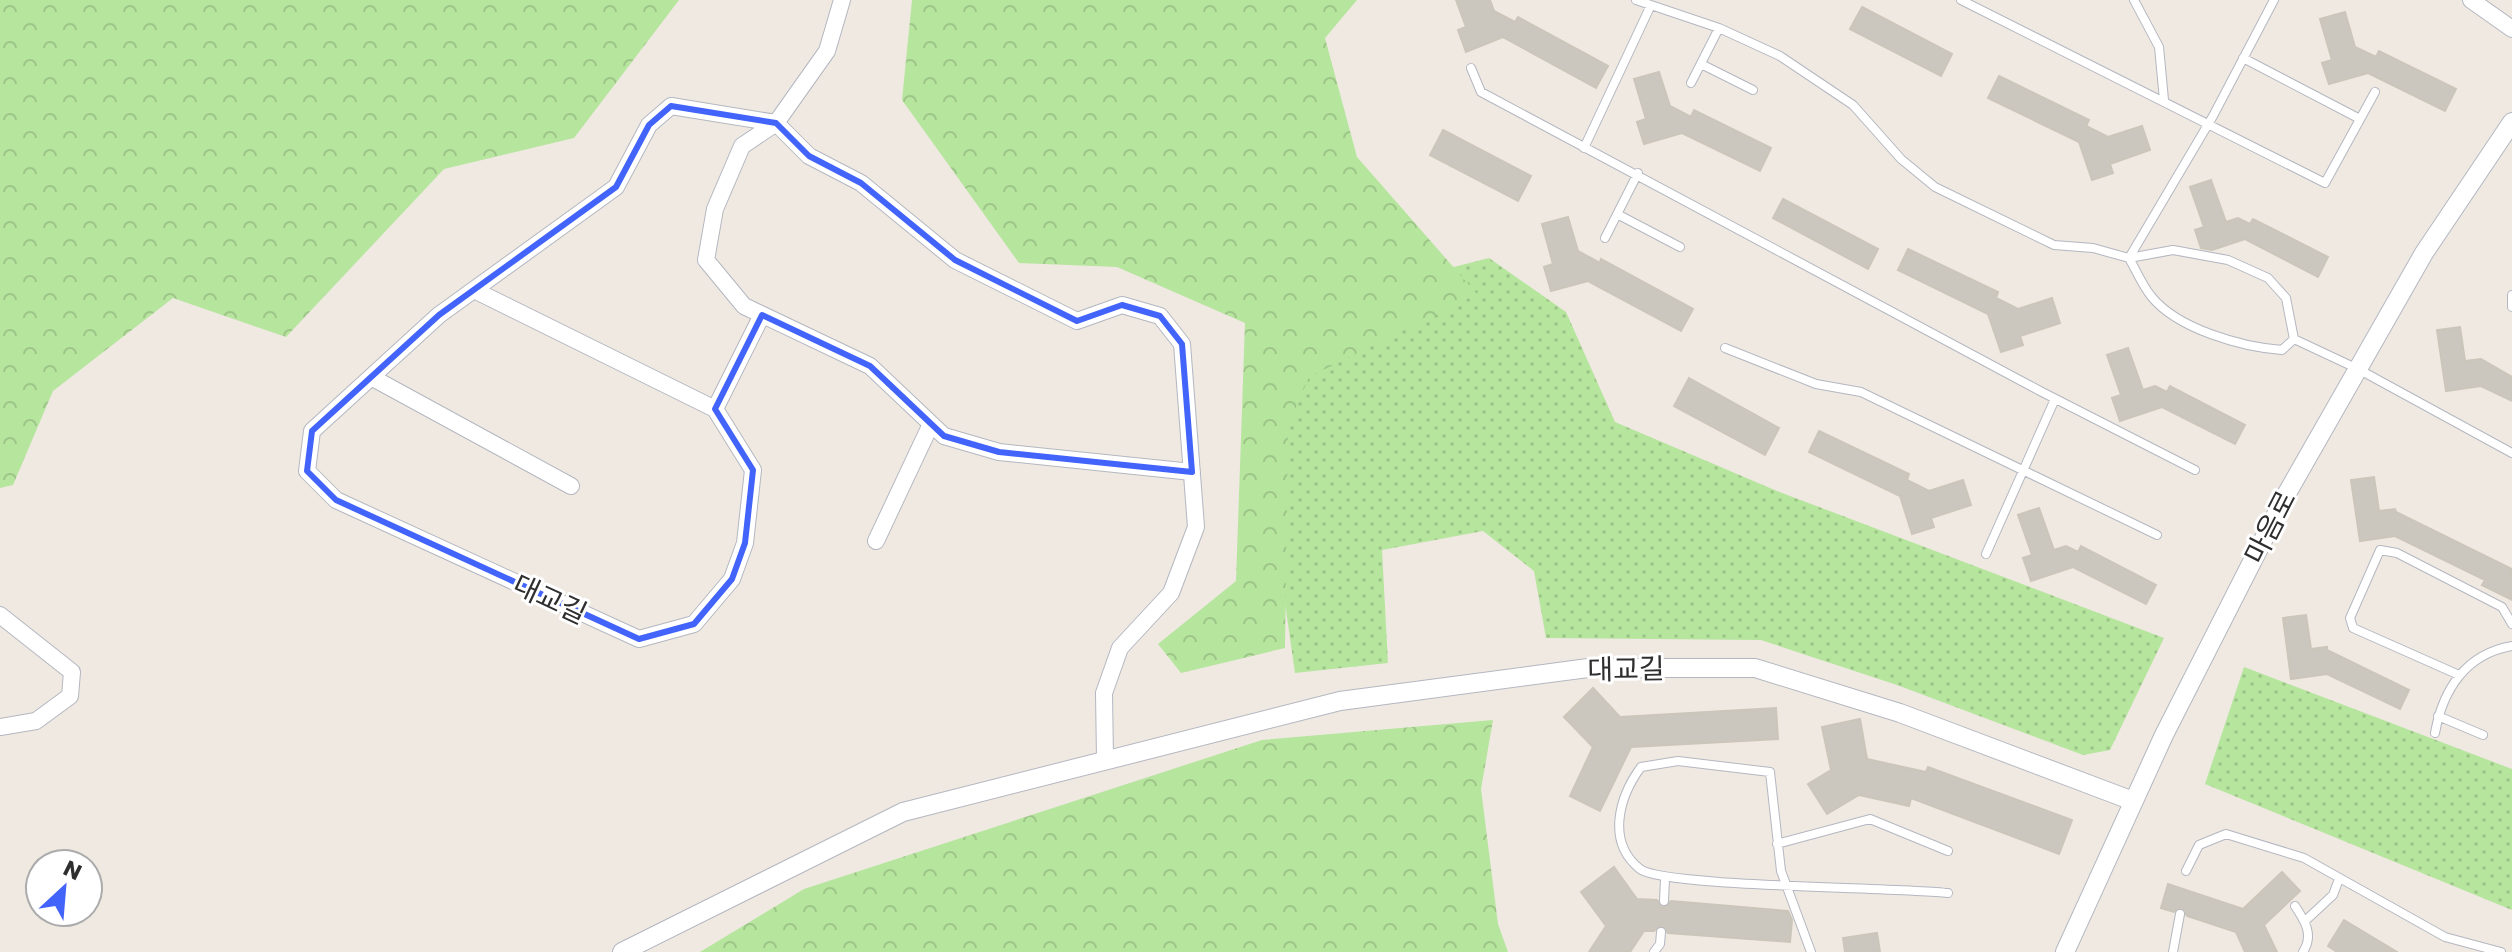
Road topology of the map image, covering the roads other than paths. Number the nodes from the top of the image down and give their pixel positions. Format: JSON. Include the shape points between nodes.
{"nodes":[{"id":1,"x":842,"y":0,"type":"edge"},
{"id":2,"x":1636,"y":0,"type":"edge"},
{"id":3,"x":1961,"y":0,"type":"edge"},
{"id":4,"x":2134,"y":0,"type":"edge"},
{"id":5,"x":2274,"y":0,"type":"edge"},
{"id":6,"x":2471,"y":0,"type":"edge"},
{"id":7,"x":1651,"y":5,"type":"junction"},
{"id":8,"x":1719,"y":28,"type":"junction"},
{"id":9,"x":2512,"y":29,"type":"edge"},
{"id":10,"x":2243,"y":58,"type":"junction"},
{"id":11,"x":1701,"y":64,"type":"junction"},
{"id":12,"x":1471,"y":68,"type":"dead end"},
{"id":13,"x":1691,"y":83,"type":"dead end"},
{"id":14,"x":1753,"y":90,"type":"dead end"},
{"id":15,"x":2375,"y":92,"type":"dead end"},
{"id":16,"x":2164,"y":100,"type":"junction"},
{"id":17,"x":2360,"y":119,"type":"junction"},
{"id":18,"x":2209,"y":122,"type":"junction"},
{"id":19,"x":2512,"y":122,"type":"edge"},
{"id":20,"x":776,"y":123,"type":"junction"},
{"id":21,"x":1584,"y":148,"type":"junction"},
{"id":22,"x":1638,"y":173,"type":"junction"},
{"id":23,"x":1617,"y":214,"type":"junction"},
{"id":24,"x":1605,"y":238,"type":"dead end"},
{"id":25,"x":1680,"y":247,"type":"dead end"},
{"id":26,"x":2129,"y":258,"type":"junction"},
{"id":27,"x":474,"y":290,"type":"junction"},
{"id":28,"x":2512,"y":295,"type":"edge"},
{"id":29,"x":2512,"y":307,"type":"edge"},
{"id":30,"x":762,"y":315,"type":"junction"},
{"id":31,"x":2294,"y":339,"type":"junction"},
{"id":32,"x":1725,"y":348,"type":"dead end"},
{"id":33,"x":2358,"y":369,"type":"junction"},
{"id":34,"x":371,"y":377,"type":"junction"},
{"id":35,"x":2055,"y":399,"type":"junction"},
{"id":36,"x":715,"y":409,"type":"junction"},
{"id":37,"x":931,"y":424,"type":"junction"},
{"id":38,"x":2512,"y":453,"type":"edge"},
{"id":39,"x":2195,"y":470,"type":"dead end"},
{"id":40,"x":2023,"y":471,"type":"junction"},
{"id":41,"x":1192,"y":472,"type":"junction"},
{"id":42,"x":571,"y":486,"type":"dead end"},
{"id":43,"x":2157,"y":535,"type":"dead end"},
{"id":44,"x":876,"y":541,"type":"dead end"},
{"id":45,"x":1986,"y":554,"type":"dead end"},
{"id":46,"x":0,"y":615,"type":"edge"},
{"id":47,"x":2512,"y":624,"type":"edge"},
{"id":48,"x":2512,"y":646,"type":"edge"},
{"id":49,"x":2459,"y":675,"type":"junction"},
{"id":50,"x":2438,"y":716,"type":"junction"},
{"id":51,"x":0,"y":727,"type":"edge"},
{"id":52,"x":2435,"y":733,"type":"dead end"},
{"id":53,"x":2483,"y":735,"type":"dead end"},
{"id":54,"x":1105,"y":760,"type":"junction"},
{"id":55,"x":2133,"y":801,"type":"junction"},
{"id":56,"x":1777,"y":844,"type":"junction"},
{"id":57,"x":1948,"y":851,"type":"dead end"},
{"id":58,"x":2186,"y":871,"type":"dead end"},
{"id":59,"x":1665,"y":879,"type":"junction"},
{"id":60,"x":2339,"y":879,"type":"junction"},
{"id":61,"x":1786,"y":884,"type":"junction"},
{"id":62,"x":1948,"y":893,"type":"dead end"},
{"id":63,"x":1664,"y":901,"type":"dead end"},
{"id":64,"x":2295,"y":906,"type":"dead end"},
{"id":65,"x":2180,"y":914,"type":"dead end"},
{"id":66,"x":2305,"y":921,"type":"junction"},
{"id":67,"x":1661,"y":932,"type":"dead end"},
{"id":68,"x":2175,"y":951,"type":"edge"},
{"id":69,"x":622,"y":952,"type":"edge"},
{"id":70,"x":1654,"y":952,"type":"edge"},
{"id":71,"x":1811,"y":952,"type":"edge"},
{"id":72,"x":2065,"y":952,"type":"edge"},
{"id":73,"x":2303,"y":952,"type":"edge"},
{"id":74,"x":2501,"y":952,"type":"edge"}],
"edges":[{"from":1,"to":20,"type":"street","via":[[827,51]]},
{"from":2,"to":7,"type":"lane"},
{"from":3,"to":16,"type":"lane"},
{"from":4,"to":16,"type":"lane","via":[[2159,47]]},
{"from":5,"to":10,"type":"lane"},
{"from":6,"to":9,"type":"street"},
{"from":7,"to":8,"type":"lane"},
{"from":7,"to":21,"type":"lane"},
{"from":8,"to":11,"type":"lane"},
{"from":8,"to":26,"type":"lane","via":[[1780,56],[1853,105],[1901,159],[1935,187],[2054,245]]},
{"from":10,"to":17,"type":"lane"},
{"from":10,"to":18,"type":"lane"},
{"from":11,"to":13,"type":"lane"},
{"from":11,"to":14,"type":"lane"},
{"from":12,"to":21,"type":"lane","via":[[1481,92]]},
{"from":15,"to":17,"type":"lane"},
{"from":16,"to":18,"type":"lane"},
{"from":17,"to":18,"type":"lane","via":[[2325,183]]},
{"from":18,"to":26,"type":"lane"},
{"from":19,"to":33,"type":"street","name":"마음로","via":[[2424,253]]},
{"from":20,"to":27,"type":"street","name":"대교길","via":[[671,106],[649,125],[616,187]]},
{"from":20,"to":30,"type":"street","via":[[742,146],[715,209],[706,260],[744,306]]},
{"from":20,"to":41,"type":"street","via":[[809,156],[861,183],[955,260],[1077,321],[1122,305],[1160,316],[1182,344]]},
{"from":21,"to":22,"type":"lane"},
{"from":22,"to":23,"type":"lane"},
{"from":22,"to":35,"type":"lane"},
{"from":23,"to":24,"type":"lane"},
{"from":23,"to":25,"type":"lane"},
{"from":26,"to":31,"type":"lane","via":[[2152,298],[2183,320],[2249,348],[2282,350]]},
{"from":26,"to":31,"type":"lane","via":[[2173,250],[2228,260],[2268,278],[2286,298]]},
{"from":27,"to":34,"type":"street","name":"대교길"},
{"from":27,"to":36,"type":"street"},
{"from":28,"to":29,"type":"lane"},
{"from":30,"to":36,"type":"street"},
{"from":30,"to":37,"type":"street","via":[[870,366]]},
{"from":31,"to":33,"type":"lane"},
{"from":32,"to":40,"type":"lane","via":[[1816,384],[1861,392]]},
{"from":33,"to":38,"type":"lane"},
{"from":33,"to":55,"type":"street","name":"마음로","via":[[2286,495]]},
{"from":34,"to":36,"type":"street","name":"대교길","via":[[312,431],[307,471],[336,500],[639,639],[694,624],[732,579],[745,543],[753,470]]},
{"from":34,"to":42,"type":"street"},
{"from":35,"to":39,"type":"lane"},
{"from":35,"to":40,"type":"lane"},
{"from":37,"to":41,"type":"street","via":[[944,436],[999,452]]},
{"from":37,"to":44,"type":"street"},
{"from":40,"to":43,"type":"lane"},
{"from":40,"to":45,"type":"lane"},
{"from":41,"to":54,"type":"street","via":[[1196,527],[1171,593],[1120,648],[1104,693]]},
{"from":46,"to":51,"type":"street","via":[[72,672],[70,696],[36,721]]},
{"from":47,"to":49,"type":"lane","via":[[2502,607],[2397,553],[2380,550],[2350,618],[2353,628]]},
{"from":48,"to":49,"type":"lane","via":[[2495,649]]},
{"from":49,"to":50,"type":"lane"},
{"from":50,"to":52,"type":"lane"},
{"from":50,"to":53,"type":"lane"},
{"from":54,"to":55,"type":"street","name":"대교길","via":[[1340,701],[1588,668],[1755,668],[1900,713]]},
{"from":54,"to":69,"type":"street","name":"대교길","via":[[903,812]]},
{"from":55,"to":72,"type":"street","name":"마음로"},
{"from":56,"to":57,"type":"lane","via":[[1870,819]]},
{"from":56,"to":59,"type":"lane","via":[[1770,772],[1678,761],[1641,767],[1626,787],[1618,826],[1623,850],[1641,871]]},
{"from":56,"to":61,"type":"lane"},
{"from":58,"to":60,"type":"lane","via":[[2199,845],[2226,834],[2304,858]]},
{"from":59,"to":61,"type":"lane"},
{"from":59,"to":63,"type":"lane"},
{"from":60,"to":66,"type":"lane","via":[[2333,895]]},
{"from":60,"to":74,"type":"lane","via":[[2445,937]]},
{"from":61,"to":62,"type":"lane"},
{"from":61,"to":71,"type":"lane"},
{"from":64,"to":66,"type":"lane"},
{"from":65,"to":68,"type":"lane"},
{"from":66,"to":73,"type":"lane","via":[[2308,944]]},
{"from":67,"to":70,"type":"lane"}]}
